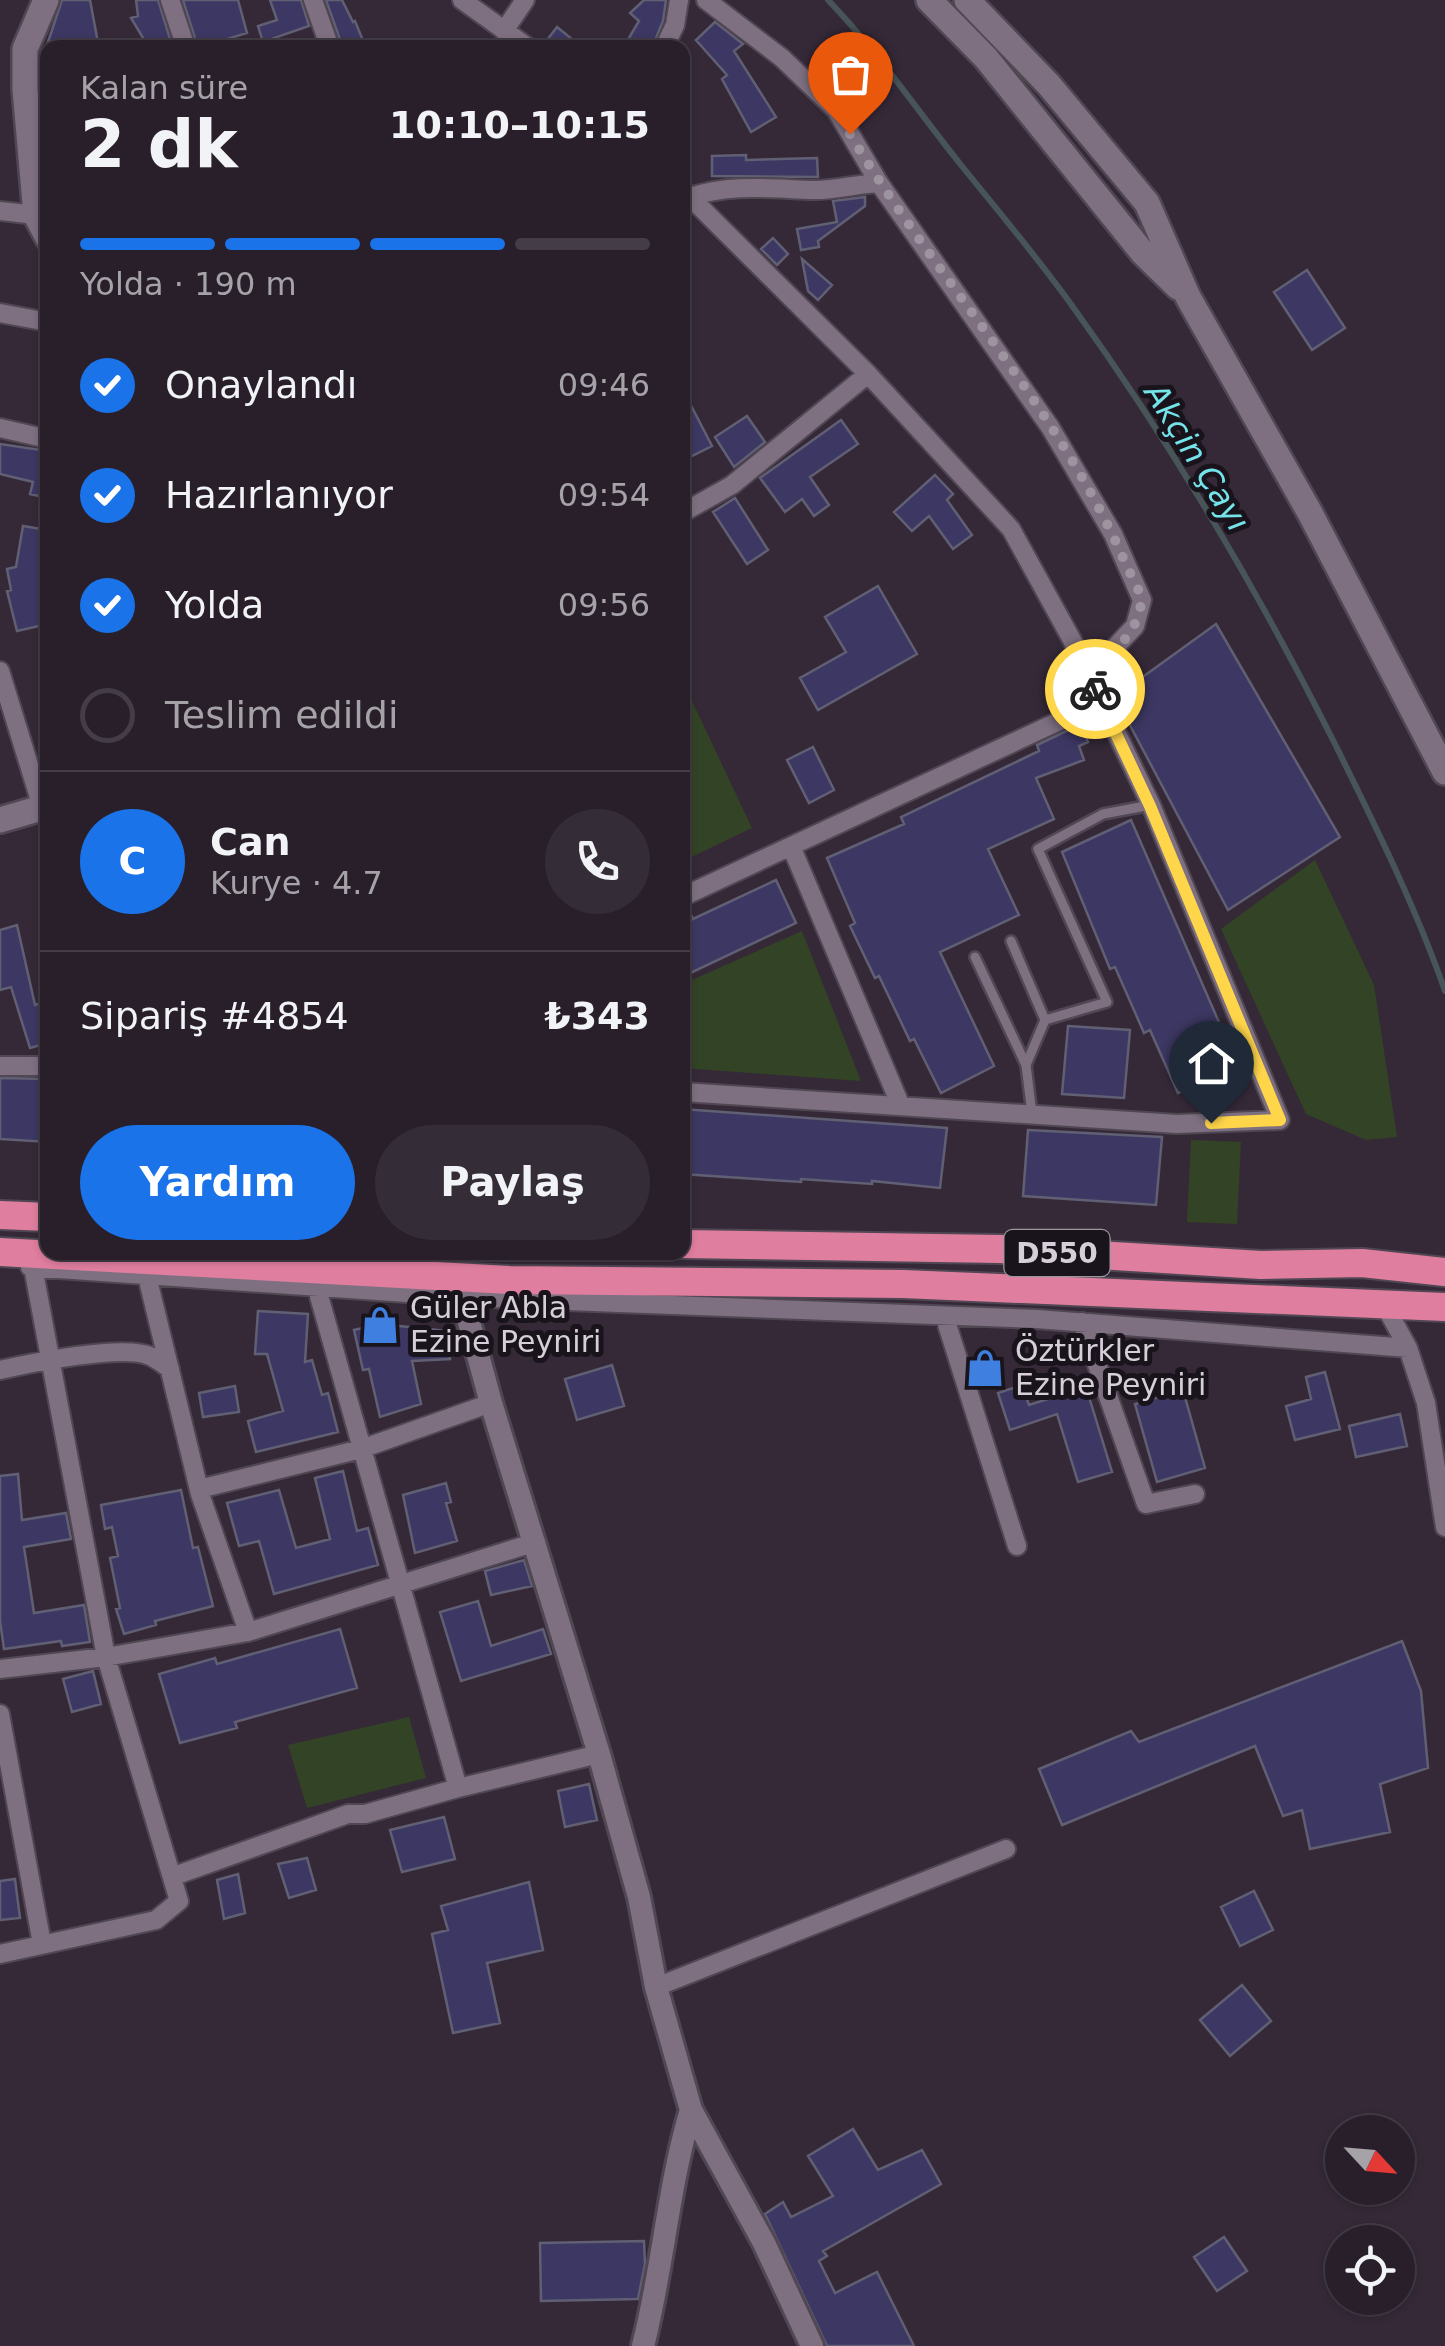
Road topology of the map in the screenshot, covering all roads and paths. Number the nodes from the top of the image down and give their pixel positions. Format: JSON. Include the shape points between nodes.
{"nodes":[{"id":1,"x":46,"y":0,"type":"edge"},
{"id":2,"x":170,"y":0,"type":"edge"},
{"id":3,"x":313,"y":0,"type":"edge"},
{"id":4,"x":462,"y":0,"type":"edge"},
{"id":5,"x":525,"y":0,"type":"edge"},
{"id":6,"x":679,"y":0,"type":"edge"},
{"id":7,"x":706,"y":0,"type":"edge"},
{"id":8,"x":928,"y":0,"type":"edge"},
{"id":9,"x":968,"y":0,"type":"edge"},
{"id":10,"x":504,"y":31,"type":"junction"},
{"id":11,"x":183,"y":40,"type":"edge"},
{"id":12,"x":327,"y":40,"type":"edge"},
{"id":13,"x":517,"y":40,"type":"edge"},
{"id":14,"x":668,"y":40,"type":"edge"},
{"id":15,"x":878,"y":183,"type":"junction"},
{"id":16,"x":690,"y":192,"type":"edge"},
{"id":17,"x":690,"y":197,"type":"edge"},
{"id":18,"x":0,"y":211,"type":"edge"},
{"id":19,"x":40,"y":211,"type":"edge"},
{"id":20,"x":40,"y":226,"type":"edge"},
{"id":21,"x":1188,"y":297,"type":"junction"},
{"id":22,"x":0,"y":313,"type":"edge"},
{"id":23,"x":40,"y":320,"type":"edge"},
{"id":24,"x":868,"y":374,"type":"junction"},
{"id":25,"x":0,"y":428,"type":"edge"},
{"id":26,"x":40,"y":437,"type":"edge"},
{"id":27,"x":690,"y":509,"type":"edge"},
{"id":28,"x":0,"y":671,"type":"edge"},
{"id":29,"x":1089,"y":675,"type":"junction"},
{"id":30,"x":1100,"y":702,"type":"junction"},
{"id":31,"x":1445,"y":772,"type":"edge"},
{"id":32,"x":40,"y":791,"type":"edge"},
{"id":33,"x":1150,"y":806,"type":"junction"},
{"id":34,"x":40,"y":808,"type":"edge"},
{"id":35,"x":0,"y":820,"type":"edge"},
{"id":36,"x":792,"y":846,"type":"junction"},
{"id":37,"x":690,"y":894,"type":"edge"},
{"id":38,"x":1012,"y":941,"type":"dead end"},
{"id":39,"x":975,"y":956,"type":"dead end"},
{"id":40,"x":1045,"y":1020,"type":"junction"},
{"id":41,"x":1026,"y":1065,"type":"junction"},
{"id":42,"x":0,"y":1066,"type":"edge"},
{"id":43,"x":40,"y":1066,"type":"edge"},
{"id":44,"x":690,"y":1092,"type":"edge"},
{"id":45,"x":900,"y":1104,"type":"junction"},
{"id":46,"x":1032,"y":1114,"type":"junction"},
{"id":47,"x":0,"y":1215,"type":"edge"},
{"id":48,"x":40,"y":1218,"type":"edge"},
{"id":49,"x":690,"y":1244,"type":"edge"},
{"id":50,"x":0,"y":1252,"type":"edge"},
{"id":51,"x":40,"y":1255,"type":"edge"},
{"id":52,"x":102,"y":1260,"type":"edge"},
{"id":53,"x":0,"y":1265,"type":"edge"},
{"id":54,"x":34,"y":1267,"type":"junction"},
{"id":55,"x":1438,"y":1272,"type":"edge"},
{"id":56,"x":147,"y":1276,"type":"junction"},
{"id":57,"x":460,"y":1288,"type":"junction"},
{"id":58,"x":317,"y":1289,"type":"junction"},
{"id":59,"x":1384,"y":1304,"type":"junction"},
{"id":60,"x":1442,"y":1306,"type":"edge"},
{"id":61,"x":945,"y":1318,"type":"junction"},
{"id":62,"x":1082,"y":1322,"type":"junction"},
{"id":63,"x":1408,"y":1348,"type":"junction"},
{"id":64,"x":51,"y":1359,"type":"junction"},
{"id":65,"x":0,"y":1370,"type":"edge"},
{"id":66,"x":170,"y":1370,"type":"junction"},
{"id":67,"x":492,"y":1403,"type":"junction"},
{"id":68,"x":361,"y":1449,"type":"junction"},
{"id":69,"x":199,"y":1488,"type":"junction"},
{"id":70,"x":1195,"y":1494,"type":"dead end"},
{"id":71,"x":1445,"y":1526,"type":"edge"},
{"id":72,"x":536,"y":1542,"type":"junction"},
{"id":73,"x":1017,"y":1546,"type":"dead end"},
{"id":74,"x":400,"y":1587,"type":"junction"},
{"id":75,"x":248,"y":1632,"type":"junction"},
{"id":76,"x":106,"y":1657,"type":"junction"},
{"id":77,"x":0,"y":1669,"type":"edge"},
{"id":78,"x":0,"y":1714,"type":"edge"},
{"id":79,"x":599,"y":1754,"type":"junction"},
{"id":80,"x":458,"y":1788,"type":"junction"},
{"id":81,"x":1006,"y":1849,"type":"dead end"},
{"id":82,"x":174,"y":1876,"type":"junction"},
{"id":83,"x":42,"y":1944,"type":"junction"},
{"id":84,"x":0,"y":1954,"type":"edge"},
{"id":85,"x":656,"y":1987,"type":"junction"},
{"id":86,"x":690,"y":2110,"type":"junction"},
{"id":87,"x":644,"y":2346,"type":"edge"},
{"id":88,"x":812,"y":2346,"type":"edge"}],
"edges":[{"from":1,"to":19,"type":"main road","via":[[25,50]]},
{"from":2,"to":11,"type":"street"},
{"from":3,"to":12,"type":"street"},
{"from":4,"to":10,"type":"street"},
{"from":5,"to":10,"type":"street"},
{"from":6,"to":14,"type":"street"},
{"from":7,"to":15,"type":"street","via":[[836,110]]},
{"from":8,"to":21,"type":"main road","via":[[986,58],[1142,253]]},
{"from":9,"to":21,"type":"main road","via":[[1050,85],[1147,203]]},
{"from":10,"to":13,"type":"street"},
{"from":15,"to":16,"type":"street"},
{"from":15,"to":29,"type":"street","via":[[1050,427],[1114,534],[1142,600],[1134,626]]},
{"from":17,"to":24,"type":"street"},
{"from":18,"to":20,"type":"street"},
{"from":21,"to":31,"type":"main road"},
{"from":22,"to":23,"type":"street"},
{"from":24,"to":27,"type":"street","via":[[732,485]]},
{"from":24,"to":29,"type":"street","via":[[1011,530]]},
{"from":25,"to":26,"type":"street"},
{"from":28,"to":32,"type":"street"},
{"from":29,"to":30,"type":"street"},
{"from":30,"to":33,"type":"street"},
{"from":30,"to":36,"type":"street"},
{"from":33,"to":40,"type":"lane","via":[[1103,814],[1038,849],[1107,1002]]},
{"from":33,"to":46,"type":"street","via":[[1280,1120],[1177,1124]]},
{"from":34,"to":35,"type":"main road"},
{"from":36,"to":37,"type":"street"},
{"from":36,"to":45,"type":"street"},
{"from":38,"to":40,"type":"lane"},
{"from":39,"to":41,"type":"lane"},
{"from":40,"to":41,"type":"lane"},
{"from":41,"to":46,"type":"lane"},
{"from":42,"to":43,"type":"street"},
{"from":44,"to":45,"type":"street"},
{"from":45,"to":46,"type":"street"},
{"from":47,"to":48,"type":"highway"},
{"from":49,"to":55,"type":"highway","number":"D550","via":[[1000,1249]]},
{"from":50,"to":51,"type":"highway","number":"D550"},
{"from":52,"to":57,"type":"highway","number":"D550"},
{"from":53,"to":54,"type":"street"},
{"from":54,"to":56,"type":"street"},
{"from":54,"to":64,"type":"street"},
{"from":56,"to":58,"type":"street"},
{"from":56,"to":66,"type":"street"},
{"from":57,"to":58,"type":"street"},
{"from":57,"to":59,"type":"highway","number":"D550","via":[[904,1284]]},
{"from":57,"to":61,"type":"street"},
{"from":57,"to":67,"type":"street"},
{"from":58,"to":68,"type":"street"},
{"from":59,"to":60,"type":"highway","number":"D550"},
{"from":59,"to":63,"type":"street"},
{"from":61,"to":62,"type":"street"},
{"from":61,"to":73,"type":"street"},
{"from":62,"to":63,"type":"street"},
{"from":62,"to":70,"type":"street","via":[[1146,1504]]},
{"from":63,"to":71,"type":"street","via":[[1426,1403]]},
{"from":64,"to":65,"type":"street"},
{"from":64,"to":66,"type":"street","via":[[147,1354]]},
{"from":64,"to":76,"type":"street"},
{"from":66,"to":69,"type":"street"},
{"from":67,"to":68,"type":"street"},
{"from":67,"to":72,"type":"street"},
{"from":68,"to":69,"type":"street"},
{"from":68,"to":74,"type":"street"},
{"from":69,"to":75,"type":"street"},
{"from":72,"to":74,"type":"street"},
{"from":72,"to":79,"type":"street"},
{"from":74,"to":75,"type":"street"},
{"from":74,"to":80,"type":"street"},
{"from":75,"to":76,"type":"street"},
{"from":76,"to":77,"type":"street"},
{"from":76,"to":82,"type":"street"},
{"from":78,"to":83,"type":"street"},
{"from":79,"to":80,"type":"street"},
{"from":79,"to":85,"type":"street"},
{"from":80,"to":82,"type":"street","via":[[348,1814]]},
{"from":81,"to":85,"type":"street"},
{"from":82,"to":83,"type":"street","via":[[179,1901],[156,1920]]},
{"from":83,"to":84,"type":"street"},
{"from":85,"to":86,"type":"street"},
{"from":86,"to":87,"type":"street"},
{"from":86,"to":88,"type":"street"}]}
